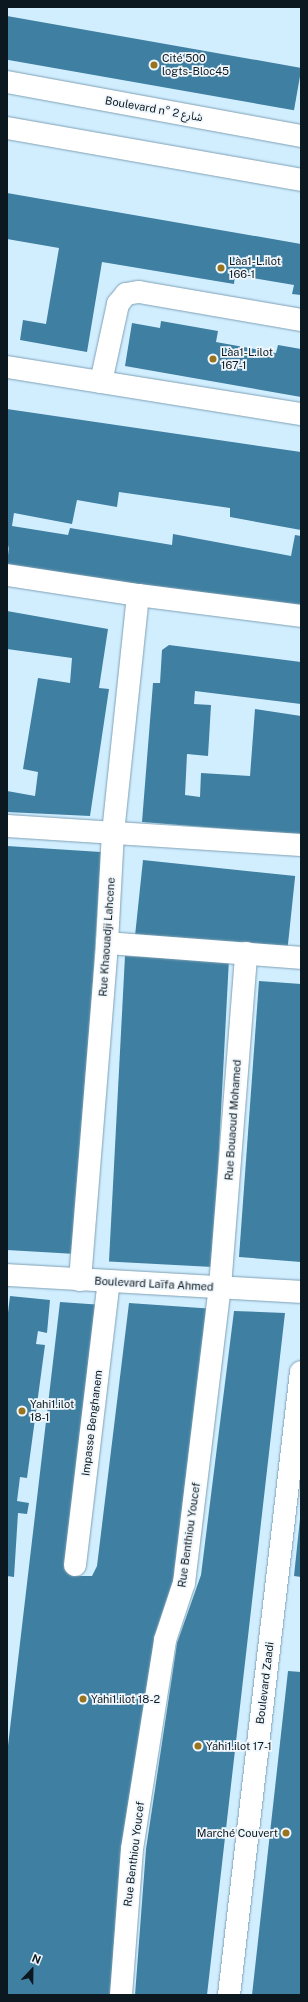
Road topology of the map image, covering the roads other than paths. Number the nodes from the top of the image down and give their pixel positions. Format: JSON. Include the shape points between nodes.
{"nodes":[{"id":1,"x":7,"y":82,"type":"edge"},
{"id":2,"x":7,"y":128,"type":"edge"},
{"id":3,"x":301,"y":136,"type":"edge"},
{"id":4,"x":301,"y":180,"type":"edge"},
{"id":5,"x":301,"y":320,"type":"edge"},
{"id":6,"x":7,"y":367,"type":"edge"},
{"id":7,"x":101,"y":382,"type":"junction"},
{"id":8,"x":301,"y":414,"type":"edge"},
{"id":9,"x":7,"y":575,"type":"edge"},
{"id":10,"x":138,"y":594,"type":"junction"},
{"id":11,"x":301,"y":616,"type":"edge"},
{"id":12,"x":7,"y":826,"type":"edge"},
{"id":13,"x":113,"y":833,"type":"junction"},
{"id":14,"x":301,"y":846,"type":"edge"},
{"id":15,"x":107,"y":943,"type":"junction"},
{"id":16,"x":246,"y":953,"type":"junction"},
{"id":17,"x":301,"y":958,"type":"edge"},
{"id":18,"x":7,"y":1275,"type":"edge"},
{"id":19,"x":80,"y":1280,"type":"junction"},
{"id":20,"x":109,"y":1281,"type":"junction"},
{"id":21,"x":220,"y":1287,"type":"junction"},
{"id":22,"x":301,"y":1292,"type":"edge"},
{"id":23,"x":301,"y":1372,"type":"edge"},
{"id":24,"x":75,"y":1564,"type":"dead end"},
{"id":25,"x":121,"y":1995,"type":"edge"},
{"id":26,"x":229,"y":1995,"type":"edge"}],
"edges":[{"from":1,"to":3,"type":"street","name":"Boulevard n° شارع 2"},
{"from":2,"to":4,"type":"street"},
{"from":5,"to":7,"type":"street","via":[[139,292],[126,294],[118,304]]},
{"from":6,"to":7,"type":"street"},
{"from":7,"to":8,"type":"street"},
{"from":9,"to":10,"type":"street"},
{"from":10,"to":11,"type":"street"},
{"from":10,"to":13,"type":"street","name":"Rue Khaouadji Lahcene"},
{"from":12,"to":13,"type":"street"},
{"from":13,"to":14,"type":"street"},
{"from":13,"to":15,"type":"street","name":"Rue Khaouadji Lahcene"},
{"from":15,"to":16,"type":"street"},
{"from":15,"to":19,"type":"street","name":"Rue Khaouadji Lahcene"},
{"from":16,"to":17,"type":"street"},
{"from":16,"to":21,"type":"street","name":"Rue Bouaoud Mohamed"},
{"from":18,"to":19,"type":"street","name":"Boulevard Laïfa Ahmed"},
{"from":19,"to":20,"type":"street","name":"Boulevard Laïfa Ahmed"},
{"from":20,"to":21,"type":"street","name":"Boulevard Laïfa Ahmed"},
{"from":20,"to":24,"type":"street","name":"Impasse Benghanem"},
{"from":21,"to":22,"type":"street","name":"Boulevard Laïfa Ahmed"},
{"from":21,"to":25,"type":"street","name":"Rue Benthiou Youcef","via":[[184,1583],[165,1640],[132,1849]]},
{"from":23,"to":26,"type":"street","name":"Boulevard Zaadi"}]}
